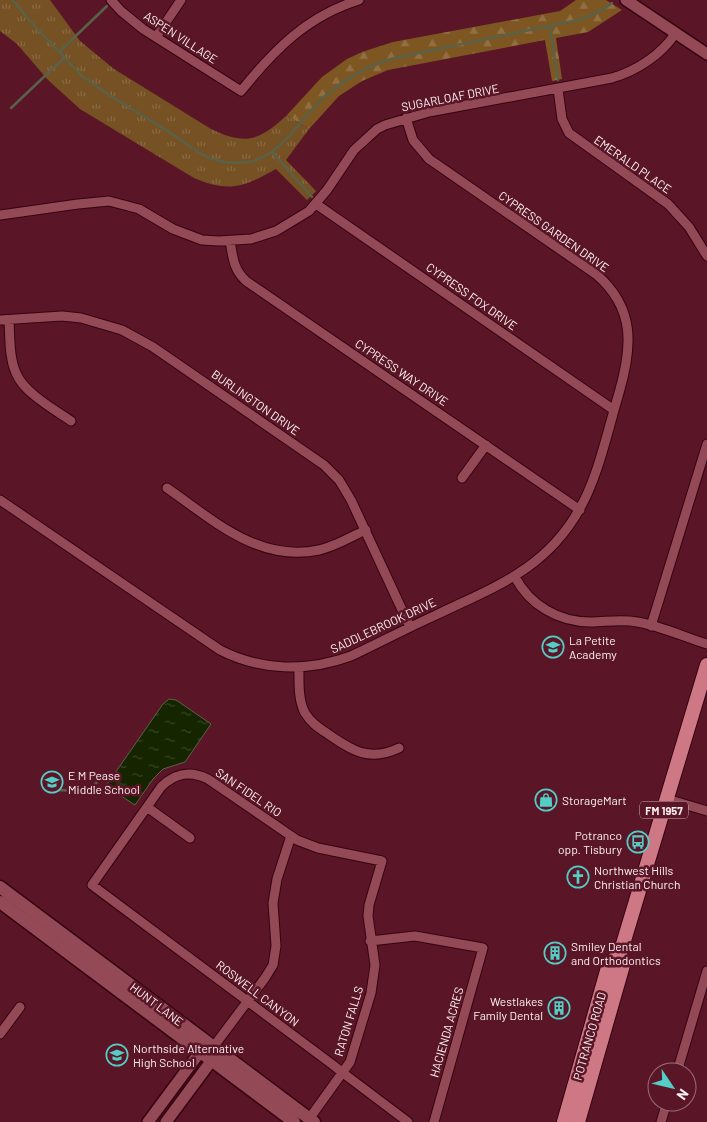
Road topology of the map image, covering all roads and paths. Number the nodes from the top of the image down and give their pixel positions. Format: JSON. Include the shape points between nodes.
{"nodes":[{"id":1,"x":111,"y":0,"type":"edge"},
{"id":2,"x":181,"y":0,"type":"edge"},
{"id":3,"x":359,"y":0,"type":"edge"},
{"id":4,"x":626,"y":0,"type":"edge"},
{"id":5,"x":676,"y":34,"type":"junction"},
{"id":6,"x":156,"y":37,"type":"junction"},
{"id":7,"x":707,"y":54,"type":"edge"},
{"id":8,"x":558,"y":89,"type":"junction"},
{"id":9,"x":406,"y":118,"type":"junction"},
{"id":10,"x":316,"y":204,"type":"junction"},
{"id":11,"x":0,"y":215,"type":"edge"},
{"id":12,"x":230,"y":241,"type":"junction"},
{"id":13,"x":707,"y":256,"type":"edge"},
{"id":14,"x":4,"y":320,"type":"edge"},
{"id":15,"x":614,"y":410,"type":"junction"},
{"id":16,"x":71,"y":421,"type":"dead end"},
{"id":17,"x":707,"y":444,"type":"edge"},
{"id":18,"x":486,"y":445,"type":"junction"},
{"id":19,"x":462,"y":478,"type":"dead end"},
{"id":20,"x":167,"y":488,"type":"dead end"},
{"id":21,"x":0,"y":500,"type":"edge"},
{"id":22,"x":580,"y":510,"type":"junction"},
{"id":23,"x":366,"y":530,"type":"junction"},
{"id":24,"x":515,"y":577,"type":"junction"},
{"id":25,"x":652,"y":626,"type":"junction"},
{"id":26,"x":410,"y":627,"type":"junction"},
{"id":27,"x":707,"y":644,"type":"edge"},
{"id":28,"x":707,"y":665,"type":"edge"},
{"id":29,"x":299,"y":668,"type":"junction"},
{"id":30,"x":400,"y":748,"type":"dead end"},
{"id":31,"x":667,"y":799,"type":"junction"},
{"id":32,"x":147,"y":807,"type":"junction"},
{"id":33,"x":707,"y":811,"type":"edge"},
{"id":34,"x":291,"y":836,"type":"junction"},
{"id":35,"x":190,"y":838,"type":"dead end"},
{"id":36,"x":382,"y":861,"type":"joint"},
{"id":37,"x":92,"y":885,"type":"joint"},
{"id":38,"x":0,"y":887,"type":"edge"},
{"id":39,"x":0,"y":902,"type":"edge"},
{"id":40,"x":370,"y":941,"type":"junction"},
{"id":41,"x":620,"y":954,"type":"junction"},
{"id":42,"x":707,"y":972,"type":"edge"},
{"id":43,"x":113,"y":979,"type":"junction"},
{"id":44,"x":603,"y":985,"type":"junction"},
{"id":45,"x":247,"y":1001,"type":"junction"},
{"id":46,"x":20,"y":1007,"type":"dead end"},
{"id":47,"x":0,"y":1034,"type":"edge"},
{"id":48,"x":214,"y":1046,"type":"junction"},
{"id":49,"x":200,"y":1052,"type":"junction"},
{"id":50,"x":212,"y":1060,"type":"junction"},
{"id":51,"x":679,"y":1062,"type":"edge"},
{"id":52,"x":592,"y":1071,"type":"junction"},
{"id":53,"x":343,"y":1073,"type":"junction"},
{"id":54,"x":179,"y":1080,"type":"junction"},
{"id":55,"x":576,"y":1080,"type":"junction"},
{"id":56,"x":191,"y":1089,"type":"junction"},
{"id":57,"x":311,"y":1120,"type":"edge"},
{"id":58,"x":148,"y":1122,"type":"edge"},
{"id":59,"x":166,"y":1122,"type":"edge"},
{"id":60,"x":294,"y":1122,"type":"edge"},
{"id":61,"x":408,"y":1122,"type":"edge"},
{"id":62,"x":434,"y":1122,"type":"edge"},
{"id":63,"x":564,"y":1122,"type":"edge"},
{"id":64,"x":572,"y":1122,"type":"edge"},
{"id":65,"x":578,"y":1122,"type":"edge"}],
"edges":[{"from":1,"to":6,"type":"street","name":"ASPEN VILLAGE"},
{"from":2,"to":6,"type":"street"},
{"from":3,"to":6,"type":"street","name":"ASPEN VILLAGE","via":[[323,16],[288,39],[241,91]]},
{"from":4,"to":5,"type":"street"},
{"from":5,"to":7,"type":"street"},
{"from":5,"to":8,"type":"street","name":"SUGARLOAF DRIVE","via":[[656,54],[629,71],[604,80]]},
{"from":8,"to":9,"type":"street","name":"SUGARLOAF DRIVE"},
{"from":8,"to":13,"type":"street","name":"EMERALD PLACE","via":[[562,119],[569,133],[668,204],[689,226]]},
{"from":9,"to":10,"type":"street","name":"SUGARLOAF DRIVE","via":[[385,124],[362,141]]},
{"from":9,"to":15,"type":"street","name":"CYPRESS GARDEN DRIVE","via":[[413,140],[429,158],[591,270],[612,292],[625,316],[629,342],[627,364]]},
{"from":10,"to":12,"type":"street","name":"SUGARLOAF DRIVE","via":[[276,231],[251,239]]},
{"from":10,"to":15,"type":"street","name":"CYPRESS FOX DRIVE"},
{"from":11,"to":12,"type":"street","name":"SUGARLOAF DRIVE","via":[[109,202],[139,209],[173,230],[202,240]]},
{"from":12,"to":18,"type":"street","name":"CYPRESS WAY DRIVE","via":[[233,261],[246,281]]},
{"from":14,"to":16,"type":"street","via":[[18,378]]},
{"from":14,"to":23,"type":"street","name":"BURLINGTON DRIVE","via":[[53,316],[80,318],[104,323],[138,337],[324,465],[345,490]]},
{"from":15,"to":22,"type":"street","name":"CYPRESS GARDEN DRIVE"},
{"from":17,"to":25,"type":"street"},
{"from":18,"to":19,"type":"street"},
{"from":18,"to":22,"type":"street","name":"CYPRESS WAY DRIVE"},
{"from":20,"to":23,"type":"street","via":[[243,540],[275,551],[298,553],[320,550]]},
{"from":21,"to":29,"type":"street","name":"SADDLEBROOK DRIVE","via":[[220,650],[254,663]]},
{"from":22,"to":24,"type":"street","name":"SADDLEBROOK DRIVE","via":[[550,550]]},
{"from":23,"to":26,"type":"street","name":"BURLINGTON DRIVE"},
{"from":24,"to":25,"type":"street","via":[[532,600],[564,618],[587,622],[626,620]]},
{"from":24,"to":26,"type":"street","name":"SADDLEBROOK DRIVE"},
{"from":25,"to":27,"type":"street"},
{"from":26,"to":29,"type":"street","name":"SADDLEBROOK DRIVE","via":[[335,662]]},
{"from":28,"to":31,"type":"main road","name":"POTRANCO ROAD","number":"FM 1957"},
{"from":29,"to":30,"type":"street","via":[[301,702],[316,726],[359,753],[380,754]]},
{"from":31,"to":33,"type":"street"},
{"from":31,"to":41,"type":"main road","name":"POTRANCO ROAD","number":"FM 1957"},
{"from":32,"to":34,"type":"street","name":"SAN FIDEL RIO","via":[[170,778],[194,773],[208,779]]},
{"from":32,"to":35,"type":"street"},
{"from":32,"to":37,"type":"street","name":"SAN FIDEL RIO"},
{"from":34,"to":36,"type":"street","name":"SAN FIDEL RIO","via":[[318,848]]},
{"from":34,"to":45,"type":"street","via":[[273,903],[274,959],[270,971]]},
{"from":36,"to":40,"type":"street","name":"RATON FALLS","via":[[369,905]]},
{"from":37,"to":45,"type":"street","name":"ROSWELL CANYON"},
{"from":38,"to":43,"type":"main road","name":"HUNT LANE"},
{"from":39,"to":43,"type":"main road","name":"HUNT LANE"},
{"from":40,"to":53,"type":"street","name":"RATON FALLS","via":[[375,965],[371,993],[355,1051]]},
{"from":40,"to":62,"type":"street","name":"HACIENDA ACRES","via":[[415,936],[483,948]]},
{"from":41,"to":44,"type":"main road","name":"POTRANCO ROAD","number":"FM 1957","via":[[609,964]]},
{"from":41,"to":52,"type":"main road","name":"POTRANCO ROAD","number":"FM 1957","via":[[623,965]]},
{"from":42,"to":51,"type":"street"},
{"from":43,"to":48,"type":"main road","name":"HUNT LANE"},
{"from":43,"to":49,"type":"main road","name":"HUNT LANE"},
{"from":44,"to":52,"type":"main road","via":[[608,986],[609,991],[594,1044]]},
{"from":44,"to":55,"type":"main road","name":"POTRANCO ROAD","number":"FM 1957"},
{"from":45,"to":48,"type":"street"},
{"from":45,"to":53,"type":"street","name":"ROSWELL CANYON"},
{"from":46,"to":47,"type":"street"},
{"from":48,"to":49,"type":"street"},
{"from":48,"to":50,"type":"street"},
{"from":48,"to":57,"type":"main road","name":"HUNT LANE"},
{"from":49,"to":50,"type":"main road","name":"HUNT LANE"},
{"from":49,"to":54,"type":"street"},
{"from":50,"to":56,"type":"street"},
{"from":50,"to":60,"type":"main road","name":"HUNT LANE"},
{"from":52,"to":65,"type":"main road","name":"POTRANCO ROAD","number":"FM 1957"},
{"from":53,"to":57,"type":"street","name":"RATON FALLS"},
{"from":53,"to":61,"type":"street","name":"ROSWELL CANYON"},
{"from":54,"to":56,"type":"street"},
{"from":54,"to":58,"type":"street"},
{"from":55,"to":63,"type":"main road","name":"POTRANCO ROAD","number":"FM 1957"},
{"from":55,"to":64,"type":"main road","via":[[581,1089]]},
{"from":56,"to":59,"type":"street"}]}
